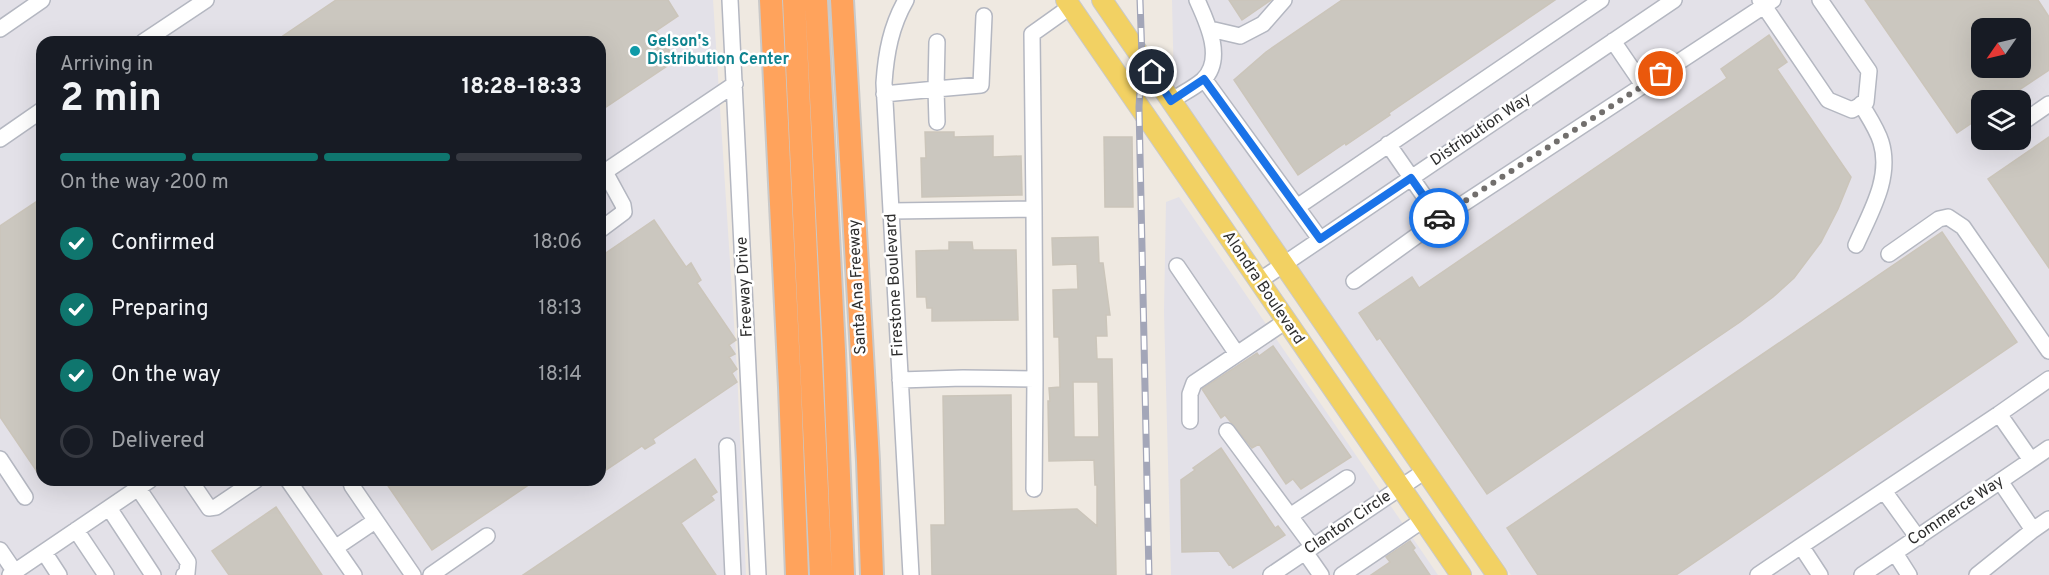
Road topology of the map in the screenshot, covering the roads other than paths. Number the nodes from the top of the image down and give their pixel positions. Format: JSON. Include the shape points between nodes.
{"nodes":[{"id":1,"x":206,"y":0,"type":"edge"},
{"id":2,"x":730,"y":0,"type":"edge"},
{"id":3,"x":771,"y":0,"type":"edge"},
{"id":4,"x":794,"y":0,"type":"edge"},
{"id":5,"x":816,"y":0,"type":"edge"},
{"id":6,"x":842,"y":0,"type":"edge"},
{"id":7,"x":906,"y":0,"type":"edge"},
{"id":8,"x":1102,"y":0,"type":"edge"},
{"id":9,"x":1197,"y":0,"type":"edge"},
{"id":10,"x":1284,"y":0,"type":"edge"},
{"id":11,"x":1601,"y":0,"type":"edge"},
{"id":12,"x":1674,"y":0,"type":"edge"},
{"id":13,"x":1821,"y":0,"type":"edge"},
{"id":14,"x":40,"y":1,"type":"edge"},
{"id":15,"x":1766,"y":2,"type":"edge"},
{"id":16,"x":1068,"y":3,"type":"edge"},
{"id":17,"x":984,"y":16,"type":"dead end"},
{"id":18,"x":2,"y":22,"type":"edge"},
{"id":19,"x":1210,"y":29,"type":"junction"},
{"id":20,"x":152,"y":36,"type":"edge"},
{"id":21,"x":1613,"y":41,"type":"junction"},
{"id":22,"x":937,"y":42,"type":"dead end"},
{"id":23,"x":1204,"y":79,"type":"junction"},
{"id":24,"x":735,"y":84,"type":"junction"},
{"id":25,"x":1643,"y":86,"type":"junction"},
{"id":26,"x":936,"y":89,"type":"junction"},
{"id":27,"x":884,"y":94,"type":"junction"},
{"id":28,"x":1171,"y":101,"type":"junction"},
{"id":29,"x":1862,"y":104,"type":"junction"},
{"id":30,"x":2049,"y":104,"type":"edge"},
{"id":31,"x":36,"y":114,"type":"edge"},
{"id":32,"x":2031,"y":116,"type":"edge"},
{"id":33,"x":936,"y":122,"type":"dead end"},
{"id":34,"x":0,"y":139,"type":"edge"},
{"id":35,"x":1388,"y":144,"type":"junction"},
{"id":36,"x":606,"y":171,"type":"edge"},
{"id":37,"x":1411,"y":178,"type":"junction"},
{"id":38,"x":606,"y":180,"type":"edge"},
{"id":39,"x":1297,"y":207,"type":"junction"},
{"id":40,"x":1034,"y":209,"type":"junction"},
{"id":41,"x":891,"y":211,"type":"junction"},
{"id":42,"x":1440,"y":219,"type":"junction"},
{"id":43,"x":606,"y":226,"type":"edge"},
{"id":44,"x":1320,"y":239,"type":"junction"},
{"id":45,"x":1856,"y":244,"type":"dead end"},
{"id":46,"x":1889,"y":254,"type":"dead end"},
{"id":47,"x":1283,"y":264,"type":"junction"},
{"id":48,"x":1178,"y":266,"type":"dead end"},
{"id":49,"x":1259,"y":280,"type":"junction"},
{"id":50,"x":1354,"y":281,"type":"dead end"},
{"id":51,"x":1286,"y":321,"type":"junction"},
{"id":52,"x":2049,"y":351,"type":"edge"},
{"id":53,"x":1237,"y":354,"type":"junction"},
{"id":54,"x":1035,"y":379,"type":"junction"},
{"id":55,"x":2049,"y":379,"type":"edge"},
{"id":56,"x":900,"y":380,"type":"junction"},
{"id":57,"x":1999,"y":414,"type":"junction"},
{"id":58,"x":1190,"y":421,"type":"dead end"},
{"id":59,"x":1227,"y":431,"type":"dead end"},
{"id":60,"x":727,"y":446,"type":"dead end"},
{"id":61,"x":2049,"y":448,"type":"edge"},
{"id":62,"x":0,"y":459,"type":"edge"},
{"id":63,"x":2031,"y":460,"type":"junction"},
{"id":64,"x":1425,"y":471,"type":"junction"},
{"id":65,"x":1347,"y":478,"type":"dead end"},
{"id":66,"x":2000,"y":481,"type":"junction"},
{"id":67,"x":141,"y":486,"type":"edge"},
{"id":68,"x":145,"y":486,"type":"edge"},
{"id":69,"x":194,"y":486,"type":"edge"},
{"id":70,"x":247,"y":486,"type":"edge"},
{"id":71,"x":292,"y":486,"type":"edge"},
{"id":72,"x":352,"y":486,"type":"edge"},
{"id":73,"x":1401,"y":487,"type":"junction"},
{"id":74,"x":1034,"y":489,"type":"dead end"},
{"id":75,"x":1884,"y":491,"type":"junction"},
{"id":76,"x":25,"y":497,"type":"dead end"},
{"id":77,"x":109,"y":508,"type":"junction"},
{"id":78,"x":1290,"y":516,"type":"junction"},
{"id":79,"x":2049,"y":519,"type":"edge"},
{"id":80,"x":1424,"y":520,"type":"junction"},
{"id":81,"x":375,"y":521,"type":"junction"},
{"id":82,"x":76,"y":530,"type":"junction"},
{"id":83,"x":2033,"y":530,"type":"junction"},
{"id":84,"x":487,"y":536,"type":"dead end"},
{"id":85,"x":1917,"y":538,"type":"junction"},
{"id":86,"x":1801,"y":546,"type":"junction"},
{"id":87,"x":335,"y":548,"type":"junction"},
{"id":88,"x":1309,"y":549,"type":"junction"},
{"id":89,"x":0,"y":550,"type":"edge"},
{"id":90,"x":44,"y":552,"type":"junction"},
{"id":91,"x":1895,"y":553,"type":"junction"},
{"id":92,"x":12,"y":573,"type":"edge"},
{"id":93,"x":59,"y":575,"type":"edge"},
{"id":94,"x":106,"y":575,"type":"edge"},
{"id":95,"x":153,"y":575,"type":"edge"},
{"id":96,"x":184,"y":575,"type":"edge"},
{"id":97,"x":354,"y":575,"type":"edge"},
{"id":98,"x":413,"y":575,"type":"edge"},
{"id":99,"x":431,"y":575,"type":"edge"},
{"id":100,"x":733,"y":575,"type":"edge"},
{"id":101,"x":758,"y":575,"type":"edge"},
{"id":102,"x":797,"y":575,"type":"edge"},
{"id":103,"x":821,"y":575,"type":"edge"},
{"id":104,"x":843,"y":575,"type":"edge"},
{"id":105,"x":872,"y":575,"type":"edge"},
{"id":106,"x":911,"y":575,"type":"edge"},
{"id":107,"x":1271,"y":575,"type":"edge"},
{"id":108,"x":1321,"y":575,"type":"edge"},
{"id":109,"x":1342,"y":575,"type":"edge"},
{"id":110,"x":1461,"y":575,"type":"edge"},
{"id":111,"x":1497,"y":575,"type":"edge"},
{"id":112,"x":1758,"y":575,"type":"edge"},
{"id":113,"x":1820,"y":575,"type":"edge"},
{"id":114,"x":1862,"y":575,"type":"edge"},
{"id":115,"x":1909,"y":575,"type":"edge"},
{"id":116,"x":1977,"y":575,"type":"edge"}],
"edges":[{"from":1,"to":20,"type":"street"},
{"from":2,"to":24,"type":"street","name":"Freeway Drive"},
{"from":3,"to":102,"type":"highway"},
{"from":4,"to":103,"type":"highway"},
{"from":5,"to":104,"type":"highway"},
{"from":6,"to":105,"type":"highway","name":"Santa Ana Freeway"},
{"from":7,"to":27,"type":"street","name":"Firestone Boulevard","via":[[885,59]]},
{"from":8,"to":28,"type":"main road","name":"Alondra Boulevard"},
{"from":9,"to":19,"type":"street"},
{"from":10,"to":19,"type":"street","via":[[1263,24],[1240,36]]},
{"from":11,"to":35,"type":"street"},
{"from":12,"to":21,"type":"street","name":"Distribution Way"},
{"from":13,"to":29,"type":"street","via":[[1869,71],[1866,102]]},
{"from":14,"to":18,"type":"street"},
{"from":15,"to":25,"type":"street"},
{"from":15,"to":29,"type":"street","via":[[1828,100],[1852,110]]},
{"from":16,"to":40,"type":"street","via":[[1032,34]]},
{"from":16,"to":49,"type":"main road","name":"Alondra Boulevard"},
{"from":17,"to":26,"type":"street","via":[[981,85]]},
{"from":19,"to":23,"type":"street","via":[[1213,61]]},
{"from":21,"to":25,"type":"street"},
{"from":21,"to":37,"type":"street","name":"Distribution Way"},
{"from":22,"to":26,"type":"street"},
{"from":23,"to":28,"type":"street"},
{"from":23,"to":39,"type":"street"},
{"from":24,"to":36,"type":"street"},
{"from":24,"to":101,"type":"street","name":"Freeway Drive"},
{"from":25,"to":42,"type":"street"},
{"from":26,"to":27,"type":"street"},
{"from":26,"to":33,"type":"street"},
{"from":27,"to":41,"type":"street","name":"Firestone Boulevard"},
{"from":28,"to":47,"type":"main road","name":"Alondra Boulevard"},
{"from":29,"to":45,"type":"street","via":[[1881,142],[1884,168],[1879,191]]},
{"from":30,"to":32,"type":"street"},
{"from":31,"to":34,"type":"street"},
{"from":35,"to":37,"type":"street"},
{"from":35,"to":39,"type":"street"},
{"from":37,"to":42,"type":"street"},
{"from":37,"to":44,"type":"street","name":"Distribution Way"},
{"from":38,"to":43,"type":"street","via":[[624,212]]},
{"from":39,"to":44,"type":"street"},
{"from":40,"to":41,"type":"street"},
{"from":40,"to":54,"type":"street"},
{"from":41,"to":56,"type":"street","name":"Firestone Boulevard"},
{"from":42,"to":50,"type":"street"},
{"from":44,"to":47,"type":"street","name":"Distribution Way"},
{"from":46,"to":52,"type":"street","via":[[1939,219],[1955,220]]},
{"from":47,"to":49,"type":"street","name":"Distribution Way"},
{"from":47,"to":64,"type":"main road","name":"Alondra Boulevard"},
{"from":48,"to":53,"type":"street"},
{"from":49,"to":51,"type":"main road","name":"Alondra Boulevard"},
{"from":51,"to":53,"type":"street"},
{"from":51,"to":73,"type":"main road","name":"Alondra Boulevard"},
{"from":53,"to":58,"type":"street","via":[[1194,383]]},
{"from":54,"to":56,"type":"street"},
{"from":54,"to":74,"type":"street"},
{"from":55,"to":57,"type":"street"},
{"from":56,"to":106,"type":"street","name":"Firestone Boulevard"},
{"from":57,"to":63,"type":"street"},
{"from":57,"to":75,"type":"street"},
{"from":59,"to":78,"type":"street"},
{"from":60,"to":100,"type":"street"},
{"from":61,"to":63,"type":"street","name":"Commerce Way"},
{"from":62,"to":76,"type":"street"},
{"from":63,"to":66,"type":"street","name":"Commerce Way"},
{"from":64,"to":73,"type":"street","name":"Clanton Circle"},
{"from":64,"to":111,"type":"main road","name":"Alondra Boulevard"},
{"from":65,"to":78,"type":"street"},
{"from":66,"to":83,"type":"street"},
{"from":66,"to":85,"type":"street","name":"Commerce Way"},
{"from":67,"to":77,"type":"street"},
{"from":68,"to":96,"type":"street","via":[[188,562]]},
{"from":69,"to":70,"type":"street","via":[[208,508],[216,507]]},
{"from":71,"to":87,"type":"street"},
{"from":72,"to":81,"type":"street"},
{"from":73,"to":80,"type":"main road","name":"Alondra Boulevard"},
{"from":73,"to":88,"type":"street","name":"Clanton Circle"},
{"from":75,"to":85,"type":"street"},
{"from":75,"to":86,"type":"street"},
{"from":77,"to":82,"type":"street"},
{"from":77,"to":95,"type":"street"},
{"from":78,"to":88,"type":"street"},
{"from":79,"to":83,"type":"street"},
{"from":80,"to":109,"type":"street"},
{"from":80,"to":110,"type":"main road","name":"Alondra Boulevard"},
{"from":81,"to":87,"type":"street"},
{"from":81,"to":98,"type":"street"},
{"from":82,"to":90,"type":"street"},
{"from":82,"to":94,"type":"street"},
{"from":83,"to":116,"type":"street"},
{"from":84,"to":99,"type":"street"},
{"from":85,"to":91,"type":"street","name":"Commerce Way"},
{"from":86,"to":112,"type":"street"},
{"from":86,"to":113,"type":"street"},
{"from":87,"to":97,"type":"street"},
{"from":88,"to":107,"type":"street","name":"Clanton Circle"},
{"from":88,"to":108,"type":"street"},
{"from":89,"to":92,"type":"street"},
{"from":90,"to":92,"type":"street"},
{"from":90,"to":93,"type":"street"},
{"from":91,"to":114,"type":"street","name":"Commerce Way"},
{"from":91,"to":115,"type":"street"}]}
